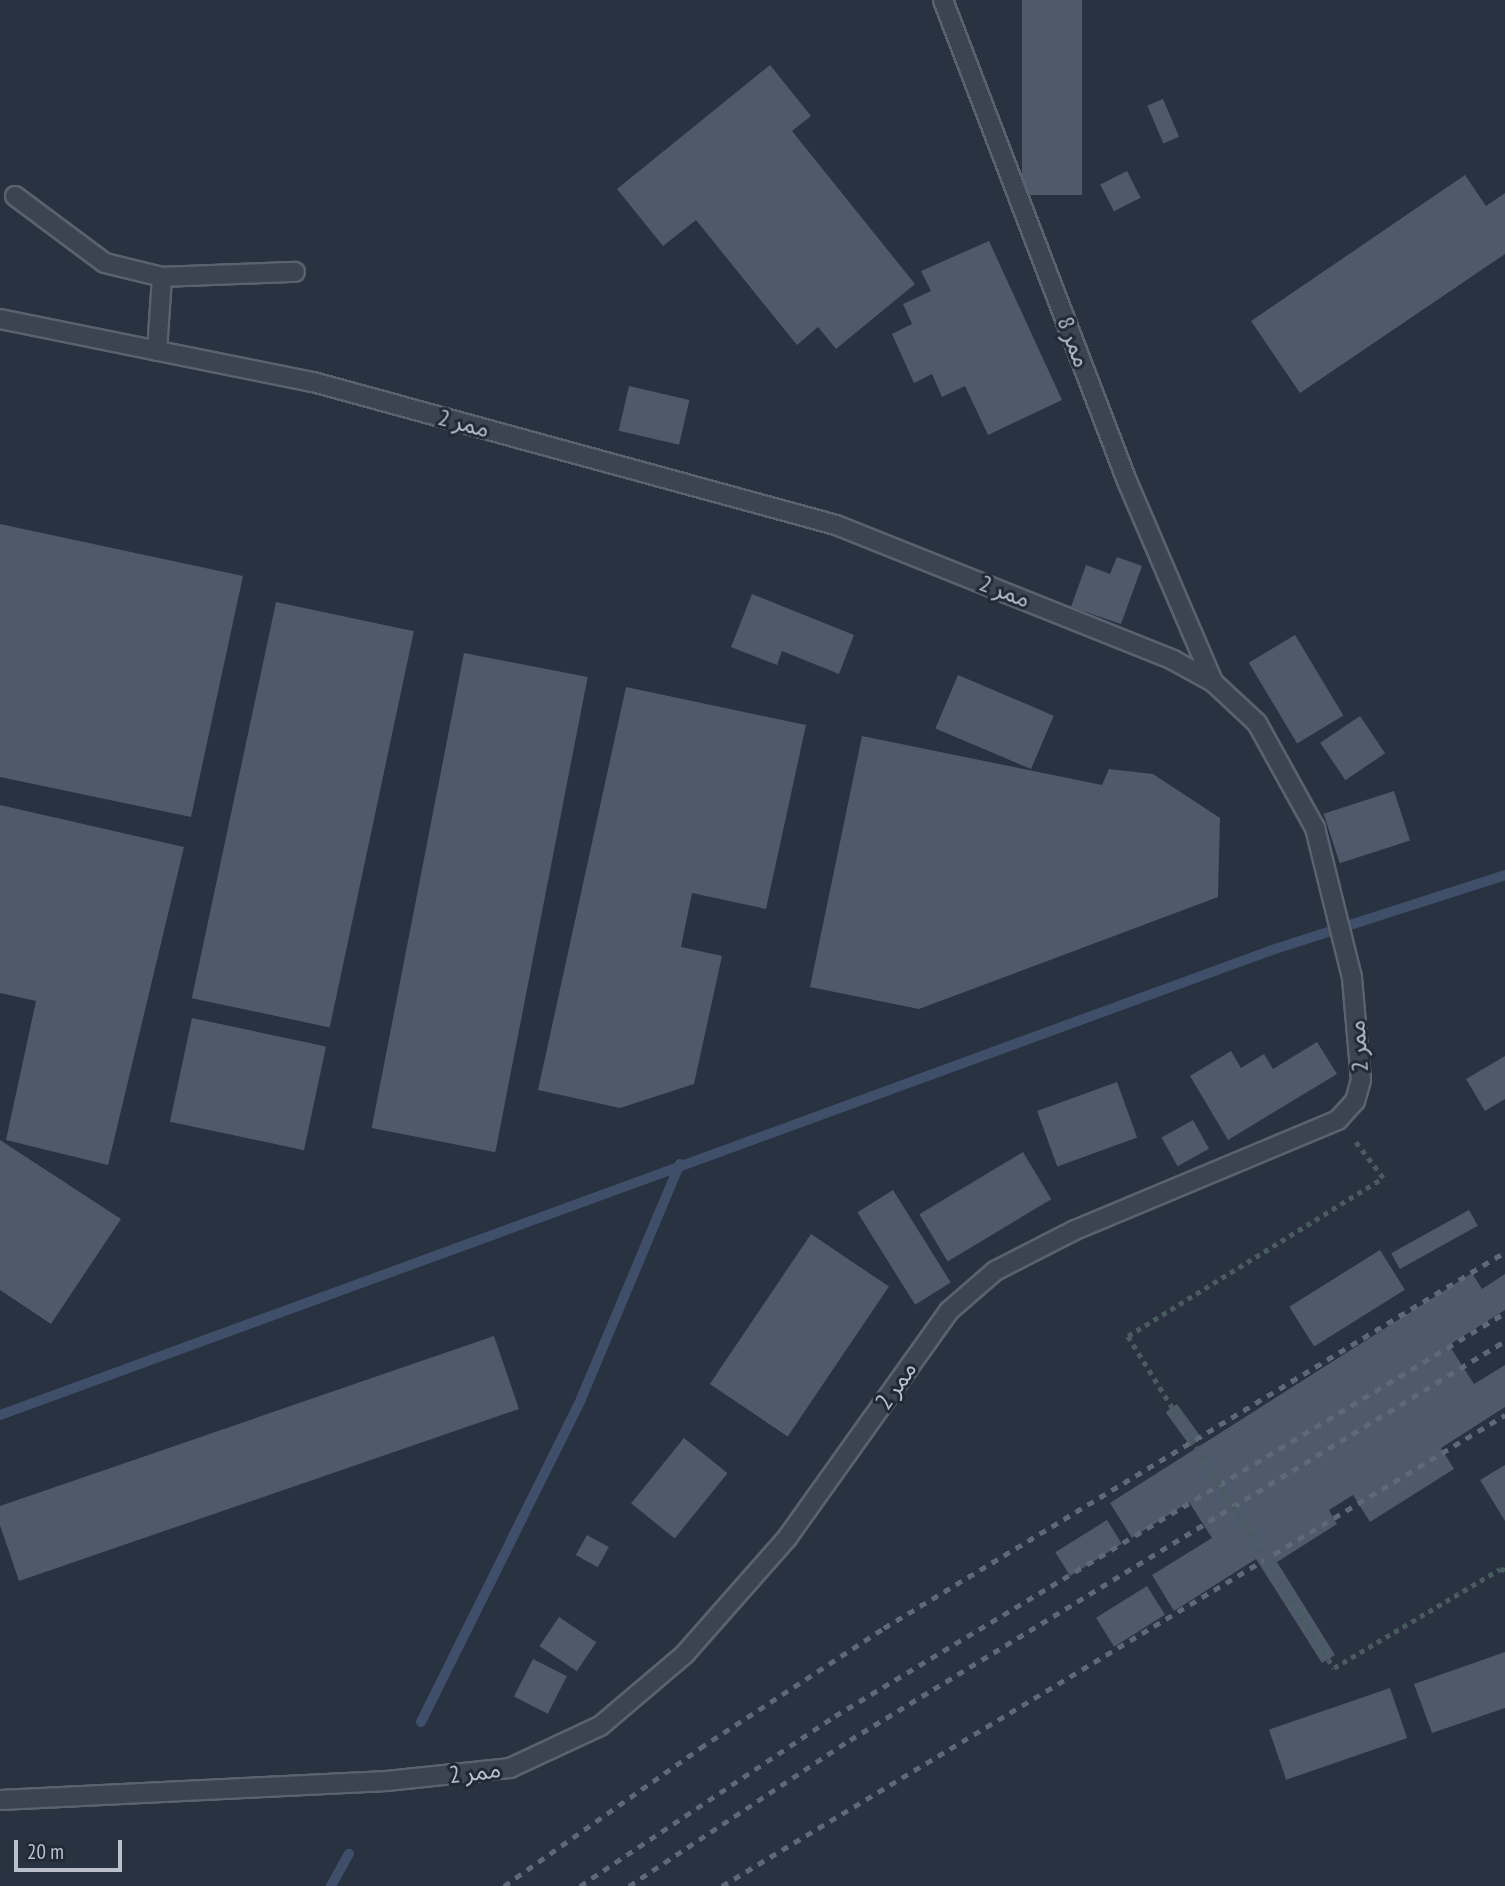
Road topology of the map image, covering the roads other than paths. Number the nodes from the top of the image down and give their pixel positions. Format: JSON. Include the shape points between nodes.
{"nodes":[{"id":1,"x":943,"y":0,"type":"edge"},
{"id":2,"x":15,"y":196,"type":"dead end"},
{"id":3,"x":295,"y":272,"type":"dead end"},
{"id":4,"x":162,"y":277,"type":"junction"},
{"id":5,"x":0,"y":319,"type":"edge"},
{"id":6,"x":157,"y":351,"type":"junction"},
{"id":7,"x":1213,"y":682,"type":"junction"},
{"id":8,"x":0,"y":1800,"type":"edge"}],
"edges":[{"from":1,"to":7,"type":"lane","name":"ممر 8","via":[[1127,481]]},
{"from":2,"to":4,"type":"lane","via":[[105,263]]},
{"from":3,"to":4,"type":"lane"},
{"from":4,"to":6,"type":"lane"},
{"from":5,"to":6,"type":"lane","name":"ممر 2"},
{"from":6,"to":7,"type":"lane","name":"ممر 2","via":[[313,382],[836,525],[1077,618]]},
{"from":7,"to":8,"type":"lane","name":"ممر 2","via":[[1257,723],[1314,828],[1352,978],[1362,1080],[1355,1101],[1338,1120],[1074,1230],[995,1271],[949,1311],[788,1537],[685,1654],[600,1726],[510,1768],[387,1782]]}]}
